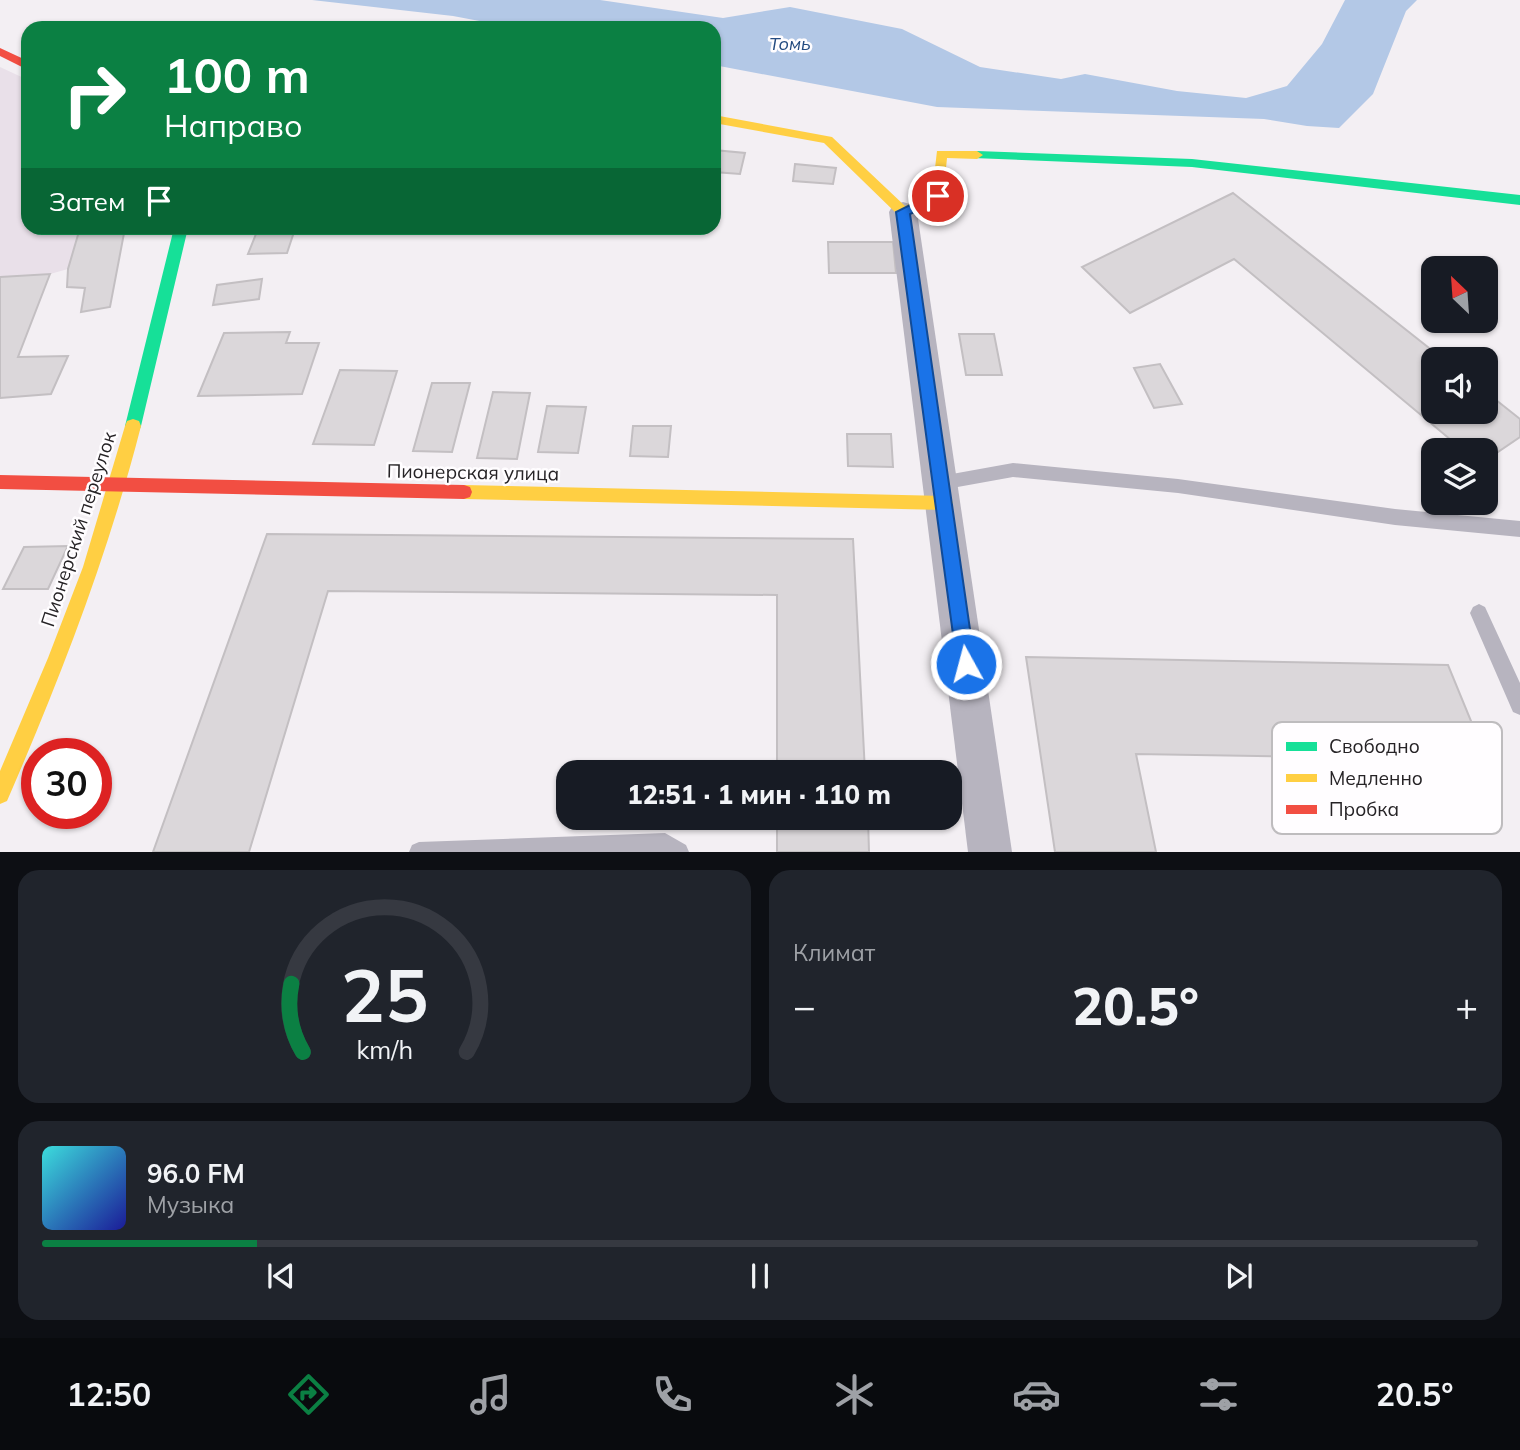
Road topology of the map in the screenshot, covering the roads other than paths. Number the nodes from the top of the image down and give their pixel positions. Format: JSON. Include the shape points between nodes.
{"nodes":[{"id":1,"x":0,"y":51,"type":"edge"},
{"id":2,"x":21,"y":62,"type":"edge"},
{"id":3,"x":721,"y":120,"type":"edge"},
{"id":4,"x":1520,"y":200,"type":"edge"},
{"id":5,"x":903,"y":212,"type":"junction"},
{"id":6,"x":179,"y":235,"type":"edge"},
{"id":7,"x":0,"y":482,"type":"edge"},
{"id":8,"x":118,"y":486,"type":"junction"},
{"id":9,"x":943,"y":493,"type":"junction"},
{"id":10,"x":1520,"y":529,"type":"edge"},
{"id":11,"x":1479,"y":613,"type":"dead end"},
{"id":12,"x":1520,"y":705,"type":"edge"},
{"id":13,"x":0,"y":794,"type":"edge"},
{"id":14,"x":419,"y":852,"type":"edge"},
{"id":15,"x":679,"y":852,"type":"edge"},
{"id":16,"x":990,"y":852,"type":"edge"}],
"edges":[{"from":1,"to":2,"type":"street"},
{"from":3,"to":5,"type":"street","via":[[828,140]]},
{"from":4,"to":5,"type":"street","via":[[1192,163],[941,154],[938,196]]},
{"from":5,"to":9,"type":"street"},
{"from":6,"to":8,"type":"street","name":"Пионерский переулок"},
{"from":7,"to":8,"type":"street","name":"Пионерская улица"},
{"from":8,"to":9,"type":"street","name":"Пионерская улица"},
{"from":8,"to":13,"type":"street","name":"Пионерский переулок","via":[[55,669]]},
{"from":9,"to":10,"type":"lane","via":[[1013,470]]},
{"from":9,"to":16,"type":"street"},
{"from":11,"to":12,"type":"lane"},
{"from":14,"to":15,"type":"lane","via":[[665,843]]}]}
